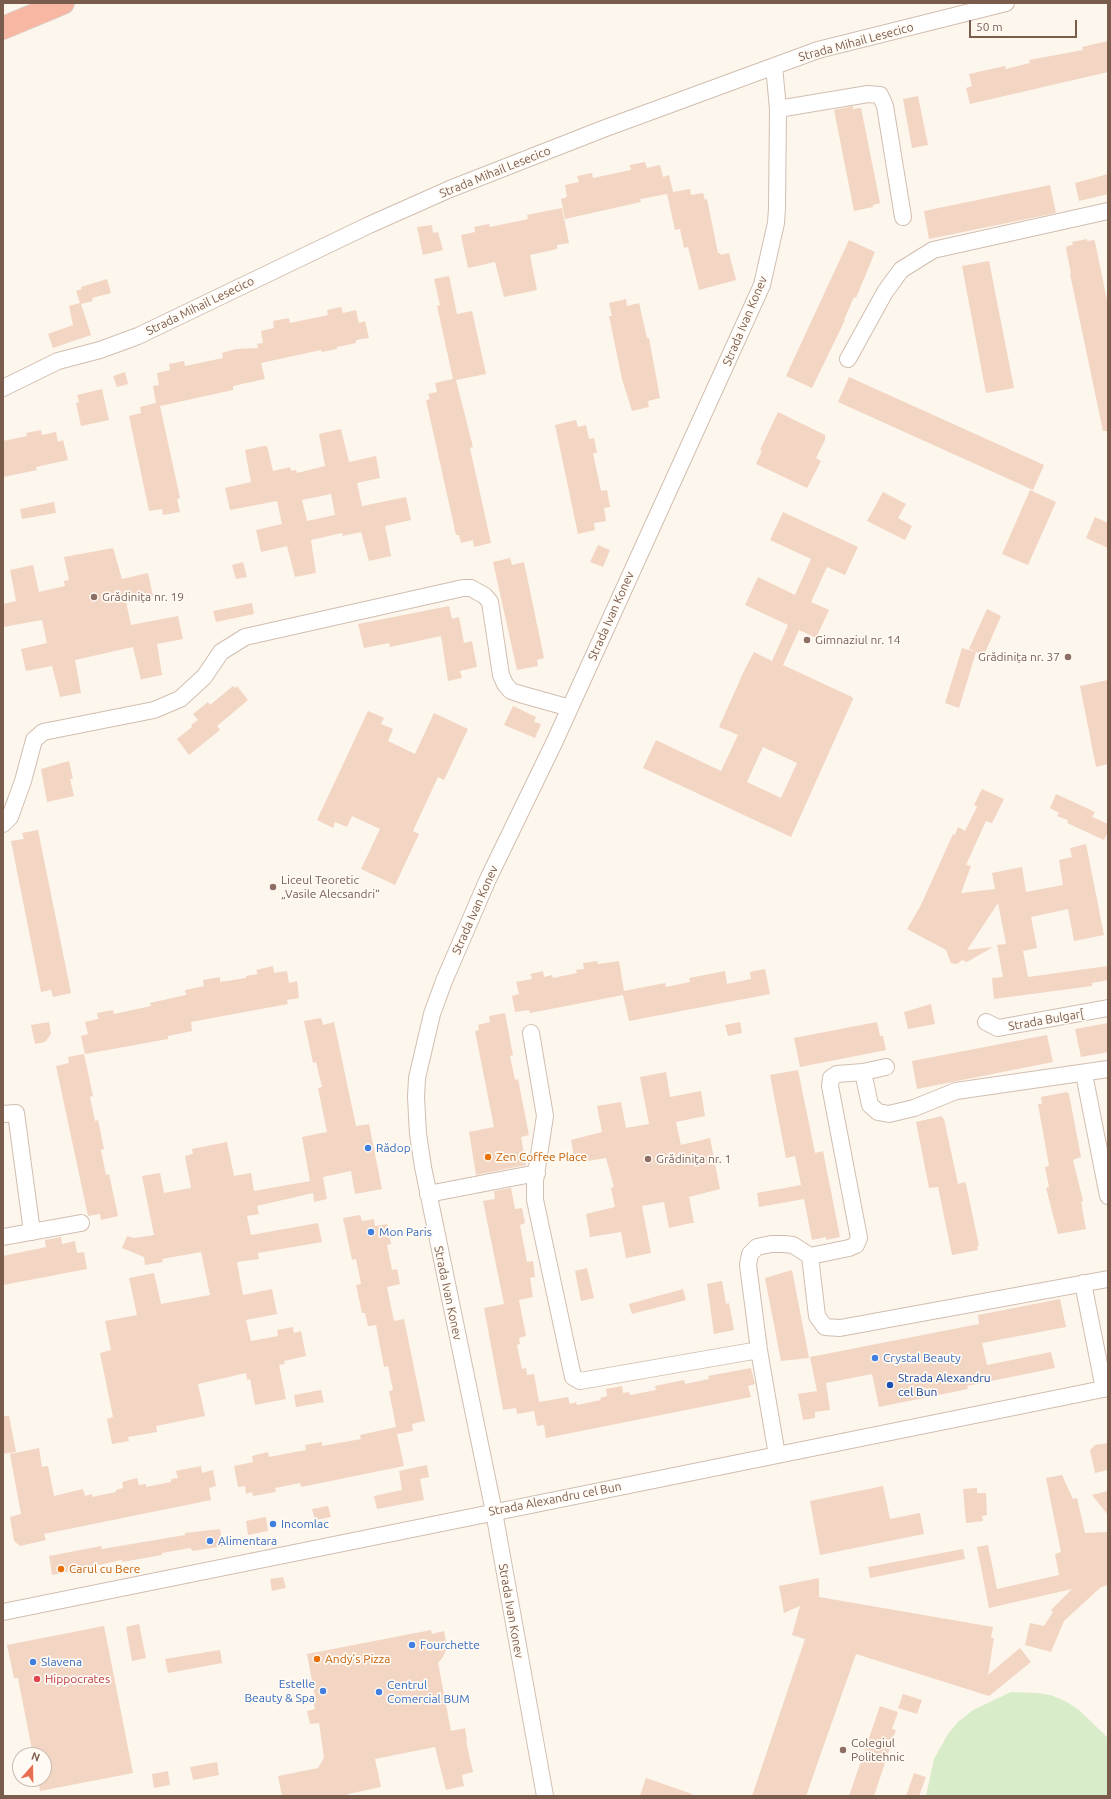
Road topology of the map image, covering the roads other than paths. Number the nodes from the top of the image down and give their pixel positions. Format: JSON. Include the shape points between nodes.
{"nodes":[{"id":1,"x":63,"y":3,"type":"edge"},
{"id":2,"x":1006,"y":3,"type":"edge"},
{"id":3,"x":3,"y":28,"type":"edge"},
{"id":4,"x":774,"y":66,"type":"junction"},
{"id":5,"x":778,"y":109,"type":"junction"},
{"id":6,"x":1108,"y":212,"type":"edge"},
{"id":7,"x":902,"y":218,"type":"dead end"},
{"id":8,"x":848,"y":359,"type":"dead end"},
{"id":9,"x":3,"y":388,"type":"edge"},
{"id":10,"x":570,"y":708,"type":"junction"},
{"id":11,"x":3,"y":824,"type":"edge"},
{"id":12,"x":1108,"y":1008,"type":"edge"},
{"id":13,"x":986,"y":1022,"type":"dead end"},
{"id":14,"x":531,"y":1033,"type":"dead end"},
{"id":15,"x":886,"y":1067,"type":"dead end"},
{"id":16,"x":1108,"y":1069,"type":"edge"},
{"id":17,"x":863,"y":1072,"type":"junction"},
{"id":18,"x":1084,"y":1074,"type":"junction"},
{"id":19,"x":3,"y":1114,"type":"edge"},
{"id":20,"x":537,"y":1173,"type":"junction"},
{"id":21,"x":428,"y":1194,"type":"junction"},
{"id":22,"x":1108,"y":1196,"type":"edge"},
{"id":23,"x":81,"y":1223,"type":"dead end"},
{"id":24,"x":32,"y":1232,"type":"junction"},
{"id":25,"x":3,"y":1237,"type":"edge"},
{"id":26,"x":810,"y":1256,"type":"junction"},
{"id":27,"x":1108,"y":1279,"type":"edge"},
{"id":28,"x":1083,"y":1282,"type":"junction"},
{"id":29,"x":759,"y":1350,"type":"junction"},
{"id":30,"x":1106,"y":1388,"type":"edge"},
{"id":31,"x":777,"y":1455,"type":"junction"},
{"id":32,"x":494,"y":1512,"type":"junction"},
{"id":33,"x":3,"y":1612,"type":"edge"},
{"id":34,"x":545,"y":1796,"type":"edge"}],
"edges":[{"from":1,"to":3,"type":"highway"},
{"from":2,"to":4,"type":"street","name":"Strada Mihail Lesecico","via":[[818,50]]},
{"from":4,"to":5,"type":"street","name":"Strada Ivan Konev"},
{"from":4,"to":9,"type":"street","name":"Strada Mihail Lesecico","via":[[450,189],[138,336],[100,350],[58,361]]},
{"from":5,"to":7,"type":"street","via":[[868,94],[880,95],[885,106]]},
{"from":5,"to":10,"type":"street","name":"Strada Ivan Konev","via":[[776,223],[762,285]]},
{"from":6,"to":8,"type":"street","via":[[933,250],[901,270],[885,292]]},
{"from":10,"to":11,"type":"street","via":[[520,694],[505,684],[501,675],[490,602],[471,588],[463,588],[244,637],[221,652],[204,677],[180,699],[154,710],[43,732],[34,740],[10,817]]},
{"from":10,"to":21,"type":"street","name":"Strada Ivan Konev","via":[[488,879],[432,1014],[417,1078],[416,1098],[418,1134]]},
{"from":12,"to":13,"type":"street","name":"Strada Bulgar[","via":[[998,1028]]},
{"from":14,"to":20,"type":"street","via":[[545,1116]]},
{"from":15,"to":17,"type":"street"},
{"from":16,"to":18,"type":"street"},
{"from":17,"to":18,"type":"street","via":[[870,1105],[878,1112],[889,1114],[914,1108],[956,1091]]},
{"from":17,"to":26,"type":"street","via":[[837,1074],[832,1078],[830,1086],[859,1238],[856,1245],[849,1248]]},
{"from":18,"to":22,"type":"street"},
{"from":19,"to":24,"type":"street","via":[[16,1113]]},
{"from":20,"to":21,"type":"street"},
{"from":20,"to":29,"type":"street","via":[[534,1200],[573,1377],[580,1381]]},
{"from":21,"to":32,"type":"street","name":"Strada Ivan Konev"},
{"from":23,"to":24,"type":"street"},
{"from":24,"to":25,"type":"street"},
{"from":26,"to":28,"type":"street","via":[[817,1316],[825,1327],[840,1328]]},
{"from":26,"to":29,"type":"street","via":[[793,1245],[784,1244],[764,1245],[750,1254],[748,1264]]},
{"from":27,"to":28,"type":"street"},
{"from":28,"to":30,"type":"street"},
{"from":29,"to":31,"type":"street"},
{"from":30,"to":31,"type":"street","name":"Strada Alexandru cel Bun"},
{"from":31,"to":32,"type":"street","name":"Strada Alexandru cel Bun"},
{"from":32,"to":33,"type":"street","name":"Strada Alexandru cel Bun"},
{"from":32,"to":34,"type":"street","name":"Strada Ivan Konev"}]}
